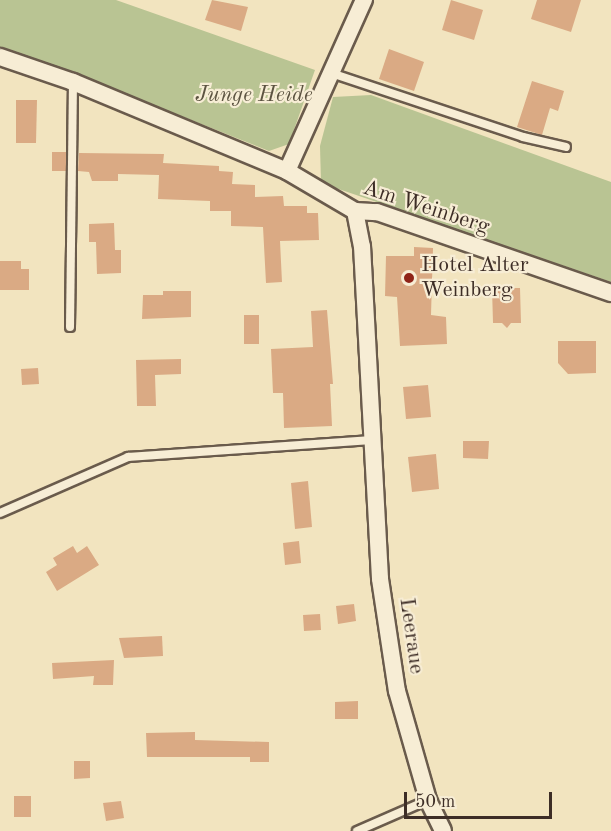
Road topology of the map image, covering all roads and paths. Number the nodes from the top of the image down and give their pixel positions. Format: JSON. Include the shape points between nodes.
{"nodes":[{"id":1,"x":364,"y":0,"type":"edge"},
{"id":2,"x":0,"y":57,"type":"edge"},
{"id":3,"x":330,"y":73,"type":"junction"},
{"id":4,"x":73,"y":81,"type":"junction"},
{"id":5,"x":566,"y":147,"type":"dead end"},
{"id":6,"x":287,"y":171,"type":"junction"},
{"id":7,"x":355,"y":211,"type":"junction"},
{"id":8,"x":611,"y":293,"type":"edge"},
{"id":9,"x":70,"y":327,"type":"dead end"},
{"id":10,"x":371,"y":440,"type":"junction"},
{"id":11,"x":0,"y":513,"type":"edge"},
{"id":12,"x":428,"y":800,"type":"junction"},
{"id":13,"x":357,"y":831,"type":"edge"},
{"id":14,"x":443,"y":831,"type":"edge"}],
"edges":[{"from":1,"to":3,"type":"street"},
{"from":2,"to":4,"type":"street","name":"Am Weinberg"},
{"from":3,"to":5,"type":"lane","via":[[464,119]]},
{"from":3,"to":6,"type":"street"},
{"from":4,"to":6,"type":"street","name":"Am Weinberg"},
{"from":4,"to":9,"type":"lane"},
{"from":6,"to":7,"type":"street","name":"Am Weinberg"},
{"from":7,"to":8,"type":"street","name":"Am Weinberg","via":[[377,212]]},
{"from":7,"to":10,"type":"street","name":"Leeraue","via":[[362,246]]},
{"from":10,"to":11,"type":"lane","via":[[128,457]]},
{"from":10,"to":12,"type":"street","name":"Leeraue","via":[[380,579],[397,691]]},
{"from":12,"to":13,"type":"lane"},
{"from":12,"to":14,"type":"street","name":"Leeraue"}]}
